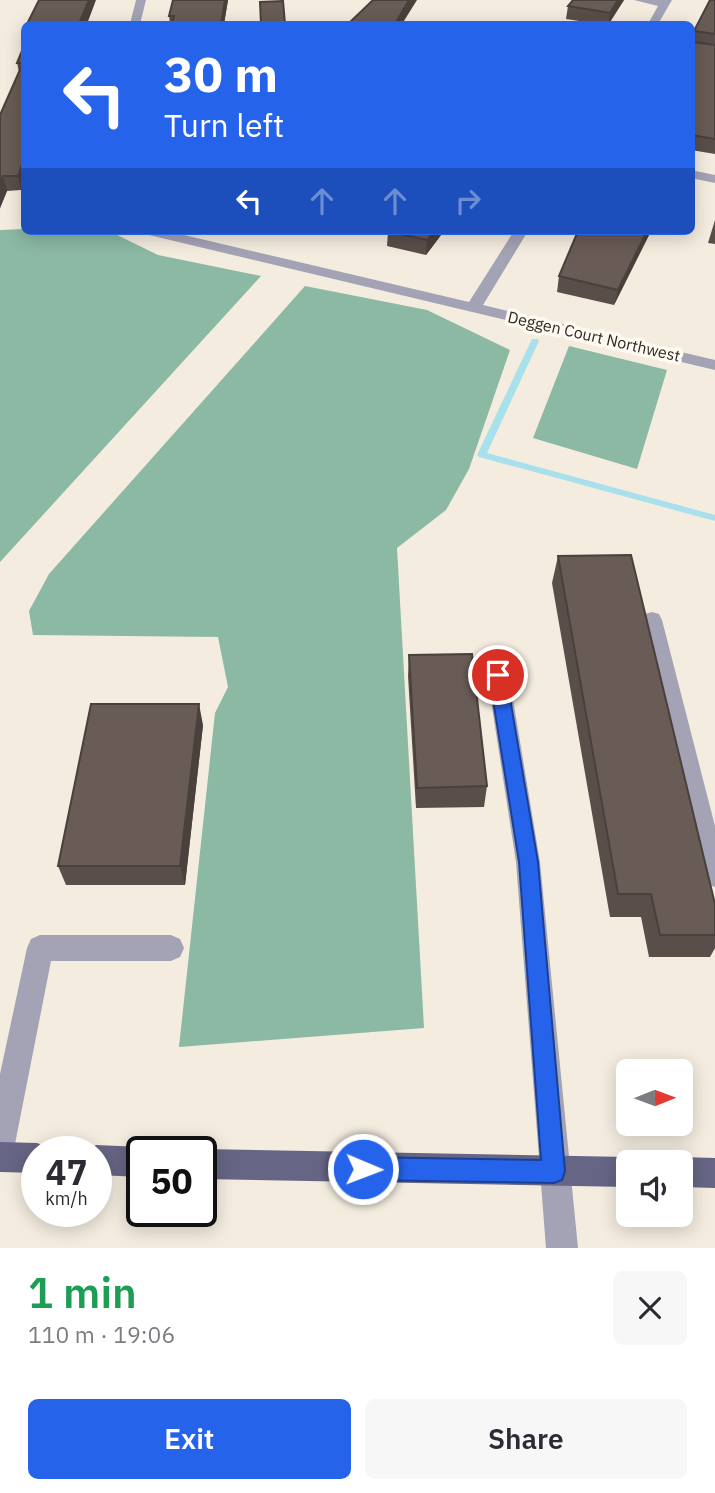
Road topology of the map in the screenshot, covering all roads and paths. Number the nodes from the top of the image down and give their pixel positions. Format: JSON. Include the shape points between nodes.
{"nodes":[{"id":1,"x":141,"y":0,"type":"edge"},
{"id":2,"x":639,"y":0,"type":"edge"},
{"id":3,"x":666,"y":2,"type":"edge"},
{"id":4,"x":136,"y":21,"type":"edge"},
{"id":5,"x":655,"y":21,"type":"edge"},
{"id":6,"x":695,"y":175,"type":"edge"},
{"id":7,"x":715,"y":179,"type":"edge"},
{"id":8,"x":166,"y":235,"type":"edge"},
{"id":9,"x":519,"y":235,"type":"edge"},
{"id":10,"x":474,"y":307,"type":"junction"},
{"id":11,"x":715,"y":365,"type":"edge"},
{"id":12,"x":652,"y":620,"type":"dead end"},
{"id":13,"x":498,"y":675,"type":"dead end"},
{"id":14,"x":715,"y":876,"type":"edge"},
{"id":15,"x":171,"y":948,"type":"dead end"},
{"id":16,"x":0,"y":1144,"type":"edge"},
{"id":17,"x":0,"y":1157,"type":"edge"},
{"id":18,"x":21,"y":1158,"type":"edge"},
{"id":19,"x":217,"y":1164,"type":"edge"},
{"id":20,"x":554,"y":1171,"type":"junction"},
{"id":21,"x":616,"y":1172,"type":"edge"},
{"id":22,"x":693,"y":1172,"type":"edge"},
{"id":23,"x":715,"y":1173,"type":"edge"},
{"id":24,"x":562,"y":1248,"type":"edge"}],
"edges":[{"from":1,"to":4,"type":"street"},
{"from":2,"to":3,"type":"street"},
{"from":3,"to":5,"type":"street"},
{"from":6,"to":7,"type":"street"},
{"from":8,"to":10,"type":"street","name":"Deggen Court Northwest"},
{"from":9,"to":10,"type":"street"},
{"from":10,"to":11,"type":"street","name":"Deggen Court Northwest"},
{"from":12,"to":14,"type":"street"},
{"from":13,"to":20,"type":"street","via":[[528,862]]},
{"from":15,"to":16,"type":"street","via":[[40,947]]},
{"from":17,"to":18,"type":"main road"},
{"from":19,"to":20,"type":"main road"},
{"from":20,"to":21,"type":"main road"},
{"from":20,"to":24,"type":"street"},
{"from":22,"to":23,"type":"main road"}]}
